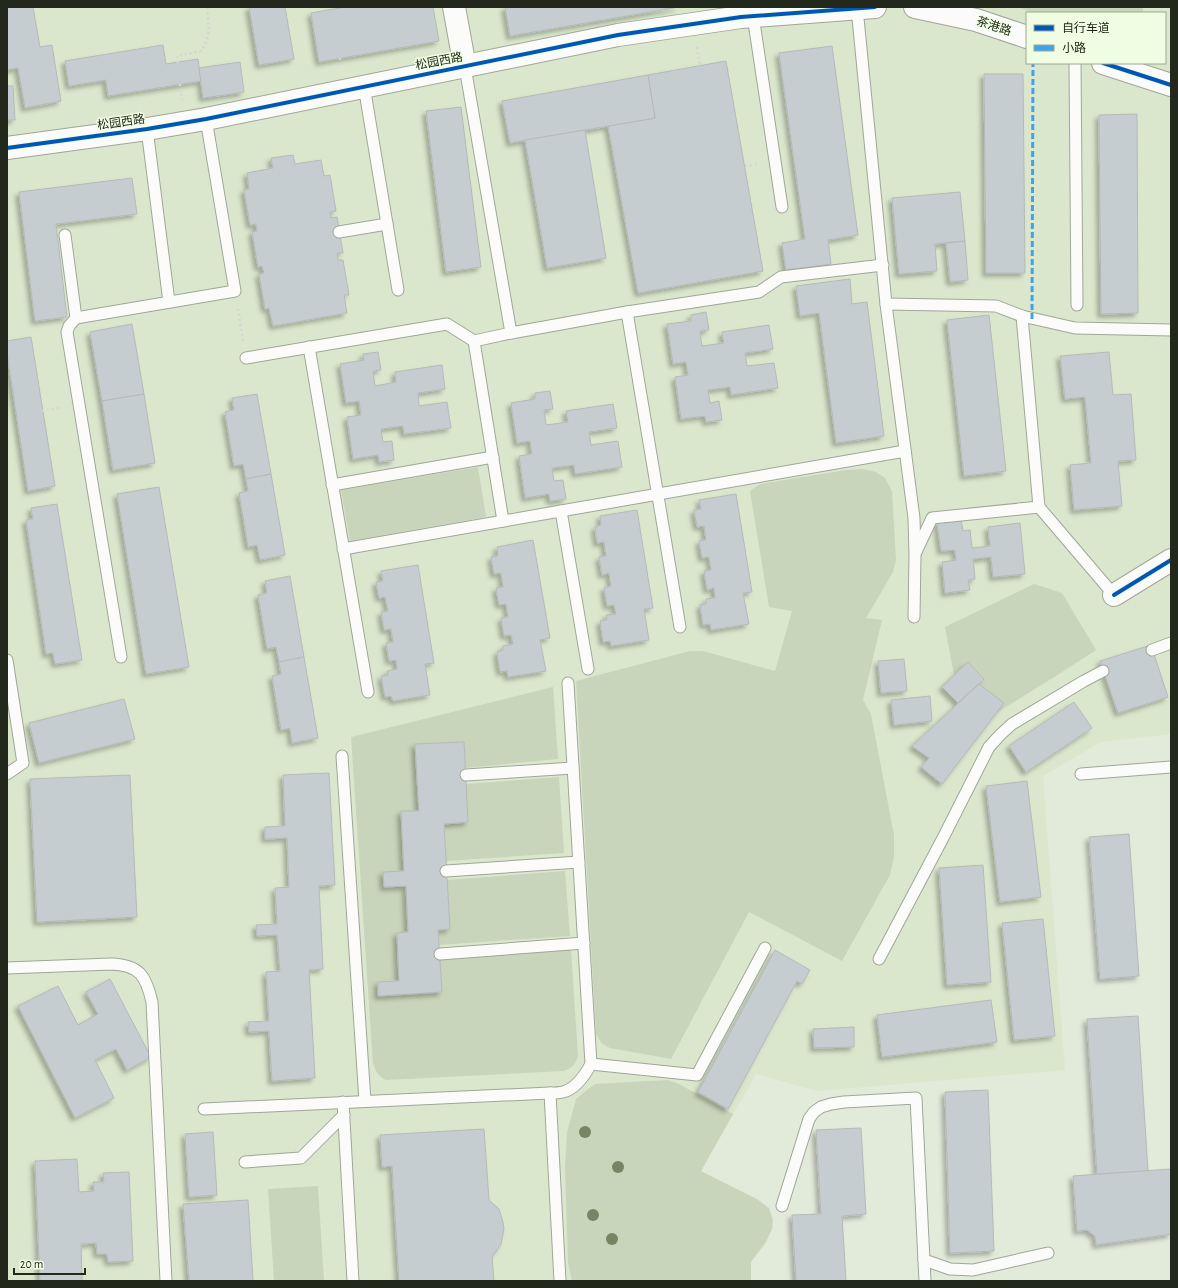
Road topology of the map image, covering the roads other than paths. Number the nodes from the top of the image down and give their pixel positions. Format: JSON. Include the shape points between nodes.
{"nodes":[{"id":1,"x":454,"y":7,"type":"edge"},
{"id":2,"x":866,"y":7,"type":"edge"},
{"id":3,"x":915,"y":7,"type":"edge"},
{"id":4,"x":745,"y":13,"type":"edge"},
{"id":5,"x":978,"y":14,"type":"edge"},
{"id":6,"x":1026,"y":37,"type":"edge"},
{"id":7,"x":1075,"y":64,"type":"edge"},
{"id":8,"x":1106,"y":64,"type":"edge"},
{"id":9,"x":465,"y":66,"type":"junction"},
{"id":10,"x":1171,"y":85,"type":"edge"},
{"id":11,"x":364,"y":86,"type":"junction"},
{"id":12,"x":206,"y":119,"type":"junction"},
{"id":13,"x":147,"y":128,"type":"junction"},
{"id":14,"x":7,"y":148,"type":"edge"},
{"id":15,"x":782,"y":207,"type":"dead end"},
{"id":16,"x":387,"y":224,"type":"junction"},
{"id":17,"x":339,"y":232,"type":"dead end"},
{"id":18,"x":65,"y":235,"type":"dead end"},
{"id":19,"x":883,"y":266,"type":"junction"},
{"id":20,"x":398,"y":290,"type":"dead end"},
{"id":21,"x":169,"y":302,"type":"junction"},
{"id":22,"x":886,"y":304,"type":"junction"},
{"id":23,"x":1077,"y":305,"type":"dead end"},
{"id":24,"x":628,"y":312,"type":"junction"},
{"id":25,"x":1022,"y":316,"type":"junction"},
{"id":26,"x":76,"y":318,"type":"junction"},
{"id":27,"x":1171,"y":330,"type":"edge"},
{"id":28,"x":511,"y":333,"type":"junction"},
{"id":29,"x":474,"y":341,"type":"junction"},
{"id":30,"x":309,"y":347,"type":"junction"},
{"id":31,"x":246,"y":358,"type":"road end"},
{"id":32,"x":905,"y":451,"type":"junction"},
{"id":33,"x":494,"y":457,"type":"junction"},
{"id":34,"x":332,"y":485,"type":"junction"},
{"id":35,"x":658,"y":494,"type":"junction"},
{"id":36,"x":1039,"y":507,"type":"junction"},
{"id":37,"x":561,"y":511,"type":"junction"},
{"id":38,"x":504,"y":521,"type":"junction"},
{"id":39,"x":343,"y":549,"type":"junction"},
{"id":40,"x":915,"y":555,"type":"junction"},
{"id":41,"x":1171,"y":560,"type":"edge"},
{"id":42,"x":1114,"y":595,"type":"joint"},
{"id":43,"x":914,"y":617,"type":"dead end"},
{"id":44,"x":680,"y":627,"type":"dead end"},
{"id":45,"x":1171,"y":643,"type":"edge"},
{"id":46,"x":1152,"y":650,"type":"dead end"},
{"id":47,"x":122,"y":657,"type":"dead end"},
{"id":48,"x":7,"y":660,"type":"edge"},
{"id":49,"x":588,"y":669,"type":"dead end"},
{"id":50,"x":1103,"y":671,"type":"dead end"},
{"id":51,"x":568,"y":683,"type":"dead end"},
{"id":52,"x":368,"y":692,"type":"dead end"},
{"id":53,"x":342,"y":756,"type":"dead end"},
{"id":54,"x":1171,"y":767,"type":"edge"},
{"id":55,"x":573,"y":768,"type":"junction"},
{"id":56,"x":7,"y":774,"type":"edge"},
{"id":57,"x":1080,"y":774,"type":"dead end"},
{"id":58,"x":466,"y":775,"type":"dead end"},
{"id":59,"x":579,"y":862,"type":"junction"},
{"id":60,"x":446,"y":871,"type":"dead end"},
{"id":61,"x":584,"y":943,"type":"junction"},
{"id":62,"x":765,"y":948,"type":"dead end"},
{"id":63,"x":440,"y":954,"type":"dead end"},
{"id":64,"x":878,"y":959,"type":"dead end"},
{"id":65,"x":7,"y":968,"type":"edge"},
{"id":66,"x":591,"y":1064,"type":"junction"},
{"id":67,"x":550,"y":1093,"type":"junction"},
{"id":68,"x":365,"y":1101,"type":"junction"},
{"id":69,"x":343,"y":1102,"type":"junction"},
{"id":70,"x":204,"y":1109,"type":"dead end"},
{"id":71,"x":344,"y":1115,"type":"junction"},
{"id":72,"x":245,"y":1162,"type":"dead end"},
{"id":73,"x":782,"y":1206,"type":"dead end"},
{"id":74,"x":1048,"y":1253,"type":"dead end"},
{"id":75,"x":924,"y":1260,"type":"junction"},
{"id":76,"x":166,"y":1281,"type":"edge"},
{"id":77,"x":353,"y":1281,"type":"edge"},
{"id":78,"x":560,"y":1281,"type":"edge"},
{"id":79,"x":925,"y":1281,"type":"edge"}],
"edges":[{"from":1,"to":9,"type":"street"},
{"from":2,"to":4,"type":"street","name":"松园西路"},
{"from":2,"to":19,"type":"lane"},
{"from":3,"to":5,"type":"street","name":"茶港路"},
{"from":4,"to":9,"type":"street","name":"松园西路","via":[[618,35]]},
{"from":4,"to":15,"type":"lane"},
{"from":5,"to":6,"type":"street","name":"茶港路"},
{"from":7,"to":23,"type":"lane"},
{"from":8,"to":10,"type":"street"},
{"from":9,"to":11,"type":"street","name":"松园西路"},
{"from":9,"to":28,"type":"lane"},
{"from":11,"to":12,"type":"street","name":"松园西路"},
{"from":11,"to":16,"type":"lane"},
{"from":12,"to":13,"type":"street","name":"松园西路"},
{"from":12,"to":21,"type":"lane","via":[[235,291]]},
{"from":13,"to":14,"type":"street","name":"松园西路"},
{"from":13,"to":21,"type":"lane"},
{"from":16,"to":17,"type":"lane"},
{"from":16,"to":20,"type":"lane"},
{"from":18,"to":26,"type":"lane"},
{"from":19,"to":22,"type":"lane"},
{"from":19,"to":24,"type":"lane","via":[[781,277],[760,292]]},
{"from":21,"to":26,"type":"lane"},
{"from":22,"to":25,"type":"lane","via":[[996,306]]},
{"from":22,"to":32,"type":"lane"},
{"from":24,"to":28,"type":"lane"},
{"from":24,"to":35,"type":"lane"},
{"from":25,"to":27,"type":"lane","via":[[1075,328]]},
{"from":25,"to":36,"type":"lane"},
{"from":26,"to":47,"type":"lane","via":[[67,332]]},
{"from":28,"to":29,"type":"lane"},
{"from":29,"to":30,"type":"lane","via":[[447,324]]},
{"from":29,"to":33,"type":"lane"},
{"from":30,"to":31,"type":"lane"},
{"from":30,"to":34,"type":"lane"},
{"from":32,"to":35,"type":"lane"},
{"from":32,"to":40,"type":"lane","via":[[914,518]]},
{"from":33,"to":34,"type":"lane"},
{"from":33,"to":38,"type":"lane"},
{"from":34,"to":39,"type":"lane"},
{"from":35,"to":37,"type":"lane"},
{"from":35,"to":44,"type":"lane"},
{"from":36,"to":40,"type":"lane","via":[[932,518]]},
{"from":36,"to":42,"type":"lane"},
{"from":37,"to":38,"type":"lane"},
{"from":37,"to":49,"type":"lane"},
{"from":38,"to":39,"type":"lane"},
{"from":39,"to":52,"type":"lane"},
{"from":40,"to":43,"type":"lane"},
{"from":41,"to":42,"type":"street"},
{"from":45,"to":46,"type":"lane"},
{"from":48,"to":56,"type":"lane","via":[[23,763]]},
{"from":50,"to":64,"type":"lane","via":[[1012,724],[989,747]]},
{"from":51,"to":55,"type":"lane"},
{"from":53,"to":68,"type":"lane"},
{"from":54,"to":57,"type":"lane"},
{"from":55,"to":58,"type":"lane"},
{"from":55,"to":59,"type":"lane"},
{"from":59,"to":60,"type":"lane"},
{"from":59,"to":61,"type":"lane"},
{"from":61,"to":63,"type":"lane"},
{"from":61,"to":66,"type":"lane"},
{"from":62,"to":66,"type":"lane","via":[[697,1075]]},
{"from":65,"to":76,"type":"lane","via":[[123,964],[143,975],[152,1002]]},
{"from":66,"to":67,"type":"lane","via":[[583,1078],[574,1086],[565,1092]]},
{"from":67,"to":68,"type":"lane"},
{"from":67,"to":78,"type":"lane"},
{"from":68,"to":69,"type":"lane"},
{"from":69,"to":70,"type":"lane"},
{"from":69,"to":71,"type":"lane"},
{"from":71,"to":72,"type":"lane","via":[[301,1158]]},
{"from":71,"to":77,"type":"lane"},
{"from":73,"to":75,"type":"lane","via":[[809,1119],[814,1112],[821,1107],[844,1102],[916,1098]]},
{"from":74,"to":75,"type":"lane","via":[[973,1270],[950,1268]]},
{"from":75,"to":79,"type":"lane"}]}
